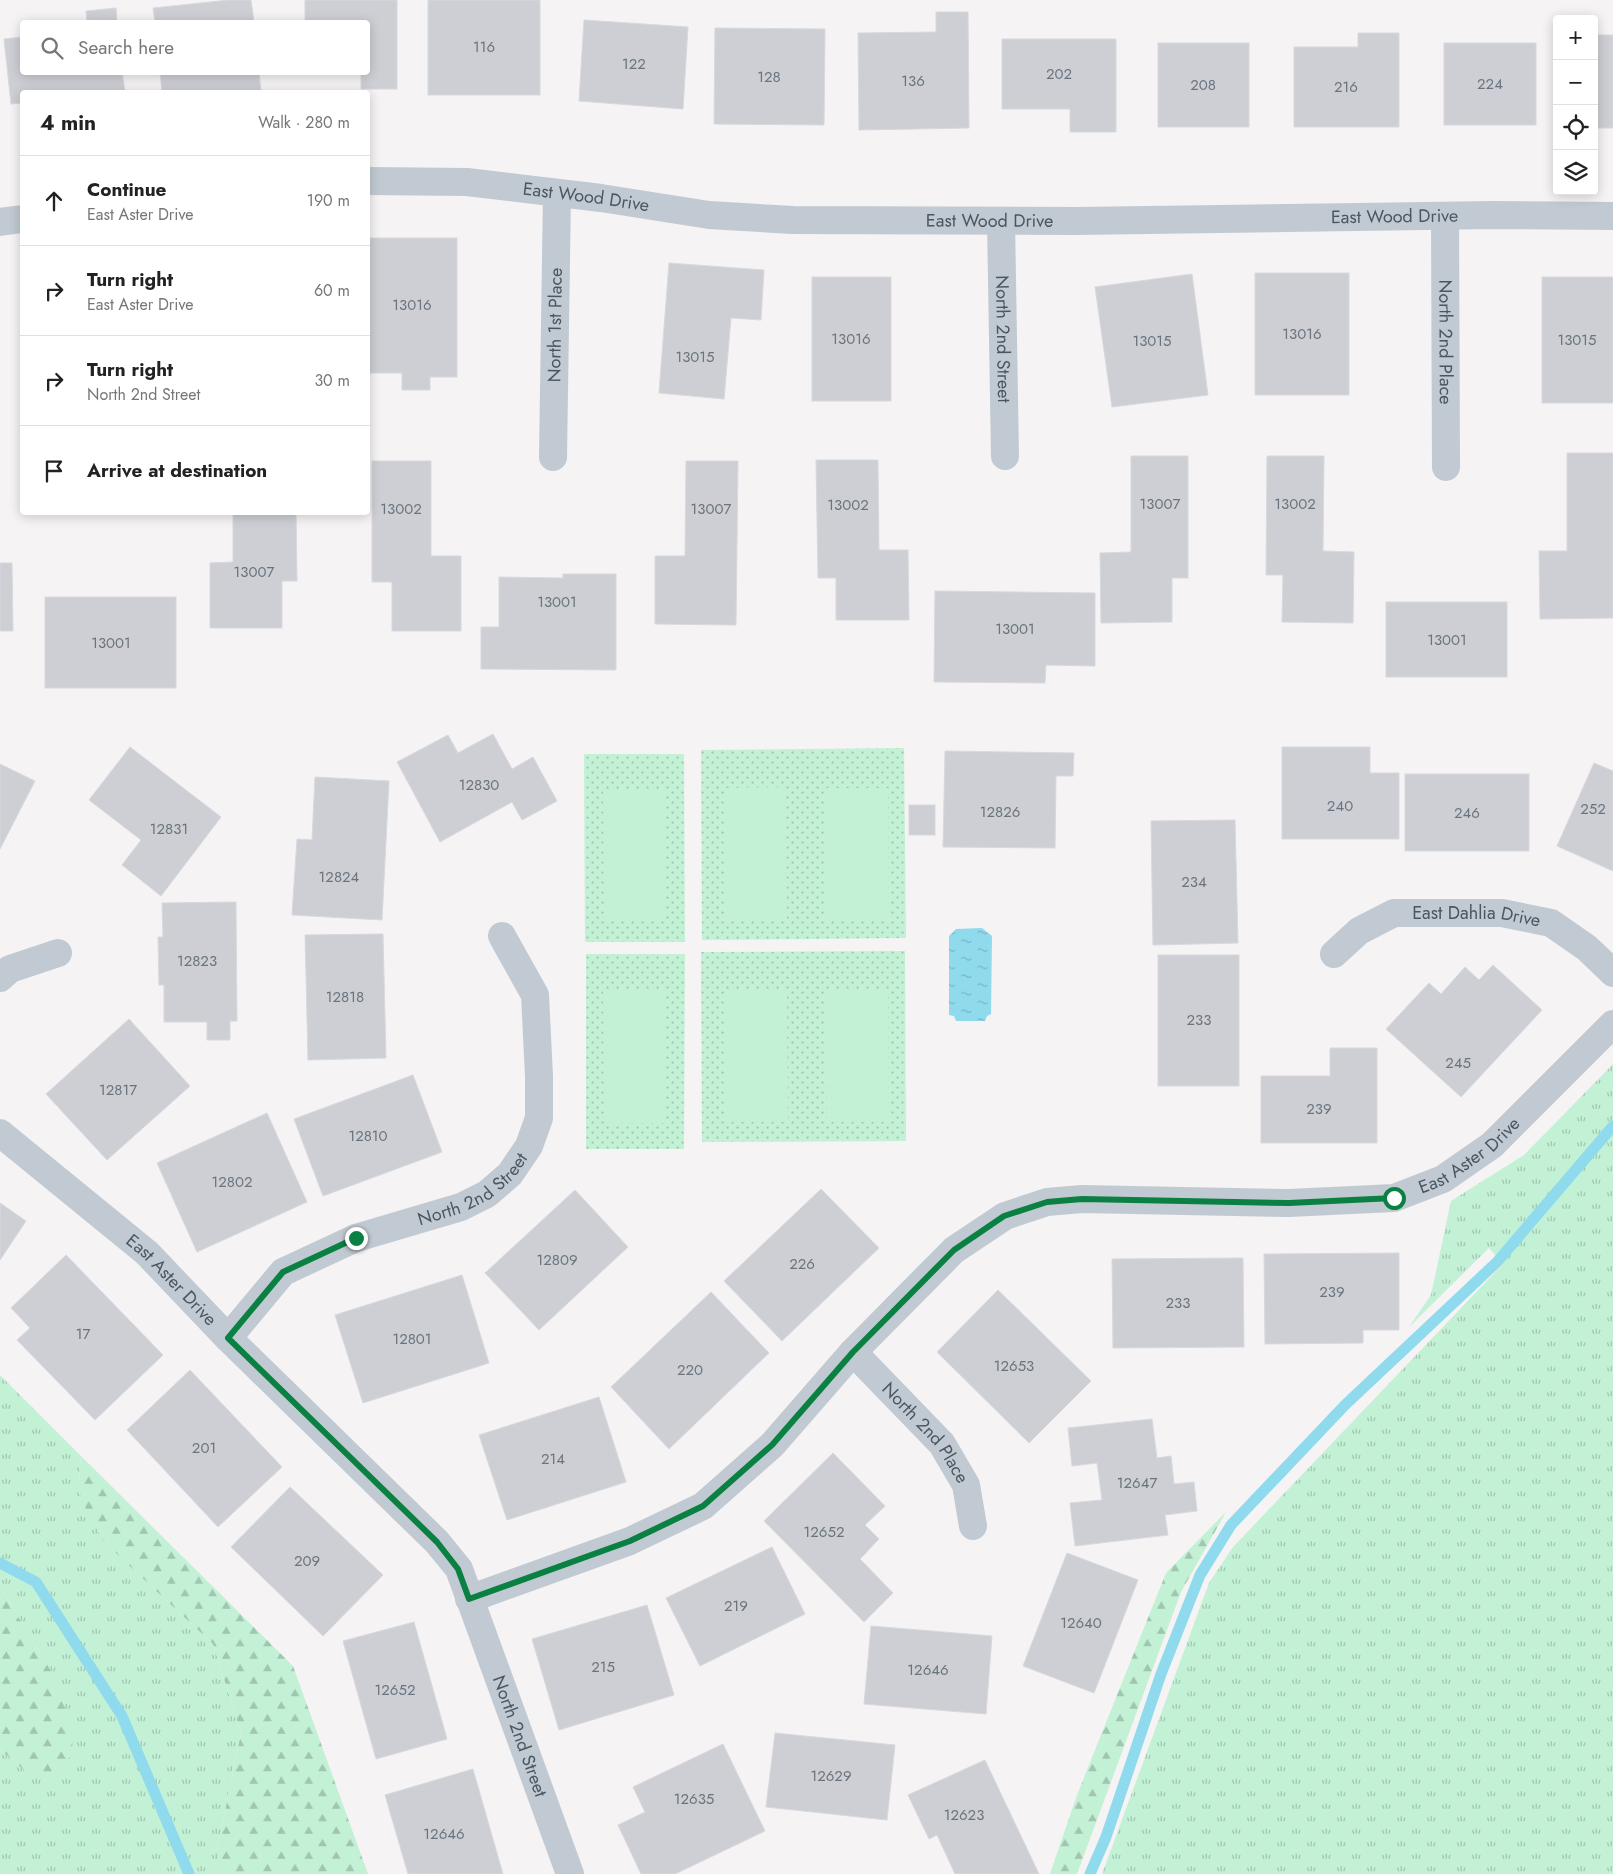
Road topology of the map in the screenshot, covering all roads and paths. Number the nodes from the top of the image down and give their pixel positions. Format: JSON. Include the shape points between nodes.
{"nodes":[{"id":1,"x":370,"y":181,"type":"edge"},
{"id":2,"x":557,"y":193,"type":"junction"},
{"id":3,"x":1445,"y":216,"type":"junction"},
{"id":4,"x":1613,"y":216,"type":"edge"},
{"id":5,"x":20,"y":219,"type":"edge"},
{"id":6,"x":1002,"y":221,"type":"junction"},
{"id":7,"x":0,"y":222,"type":"edge"},
{"id":8,"x":1004,"y":456,"type":"dead end"},
{"id":9,"x":553,"y":457,"type":"dead end"},
{"id":10,"x":1446,"y":468,"type":"dead end"},
{"id":11,"x":502,"y":936,"type":"dead end"},
{"id":12,"x":58,"y":953,"type":"dead end"},
{"id":13,"x":1334,"y":954,"type":"dead end"},
{"id":14,"x":1613,"y":973,"type":"edge"},
{"id":15,"x":0,"y":978,"type":"edge"},
{"id":16,"x":1613,"y":1024,"type":"edge"},
{"id":17,"x":0,"y":1133,"type":"edge"},
{"id":18,"x":228,"y":1338,"type":"junction"},
{"id":19,"x":853,"y":1352,"type":"junction"},
{"id":20,"x":973,"y":1526,"type":"dead end"},
{"id":21,"x":469,"y":1599,"type":"junction"},
{"id":22,"x":570,"y":1874,"type":"edge"}],
"edges":[{"from":1,"to":2,"type":"street","name":"East Wood Drive","via":[[467,182]]},
{"from":2,"to":6,"type":"street","name":"East Wood Drive","via":[[710,215],[793,220]]},
{"from":2,"to":9,"type":"street","name":"North 1st Place"},
{"from":3,"to":4,"type":"street","name":"East Wood Drive"},
{"from":3,"to":6,"type":"street","name":"East Wood Drive"},
{"from":3,"to":10,"type":"street","name":"North 2nd Place"},
{"from":5,"to":7,"type":"street"},
{"from":6,"to":8,"type":"street","name":"North 2nd Street"},
{"from":11,"to":18,"type":"street","name":"North 2nd Street","via":[[535,995],[539,1076],[539,1118],[529,1146],[510,1174],[487,1194],[461,1207],[356,1238],[283,1272]]},
{"from":12,"to":15,"type":"street","via":[[10,969]]},
{"from":13,"to":14,"type":"street","name":"East Dahlia Drive","via":[[1359,931],[1394,913],[1502,913],[1550,922],[1587,948]]},
{"from":16,"to":19,"type":"street","name":"East Aster Drive","via":[[1492,1145],[1443,1180],[1394,1198],[1289,1203],[1082,1199],[1047,1202],[1004,1216],[954,1250]]},
{"from":17,"to":18,"type":"street","name":"East Aster Drive","via":[[147,1253]]},
{"from":18,"to":21,"type":"street","name":"East Aster Drive","via":[[437,1542],[458,1569]]},
{"from":19,"to":20,"type":"street","name":"North 2nd Place","via":[[942,1444],[966,1485]]},
{"from":19,"to":21,"type":"street","name":"East Aster Drive","via":[[772,1445],[703,1506],[630,1541]]},
{"from":21,"to":22,"type":"street","name":"North 2nd Street"}]}
